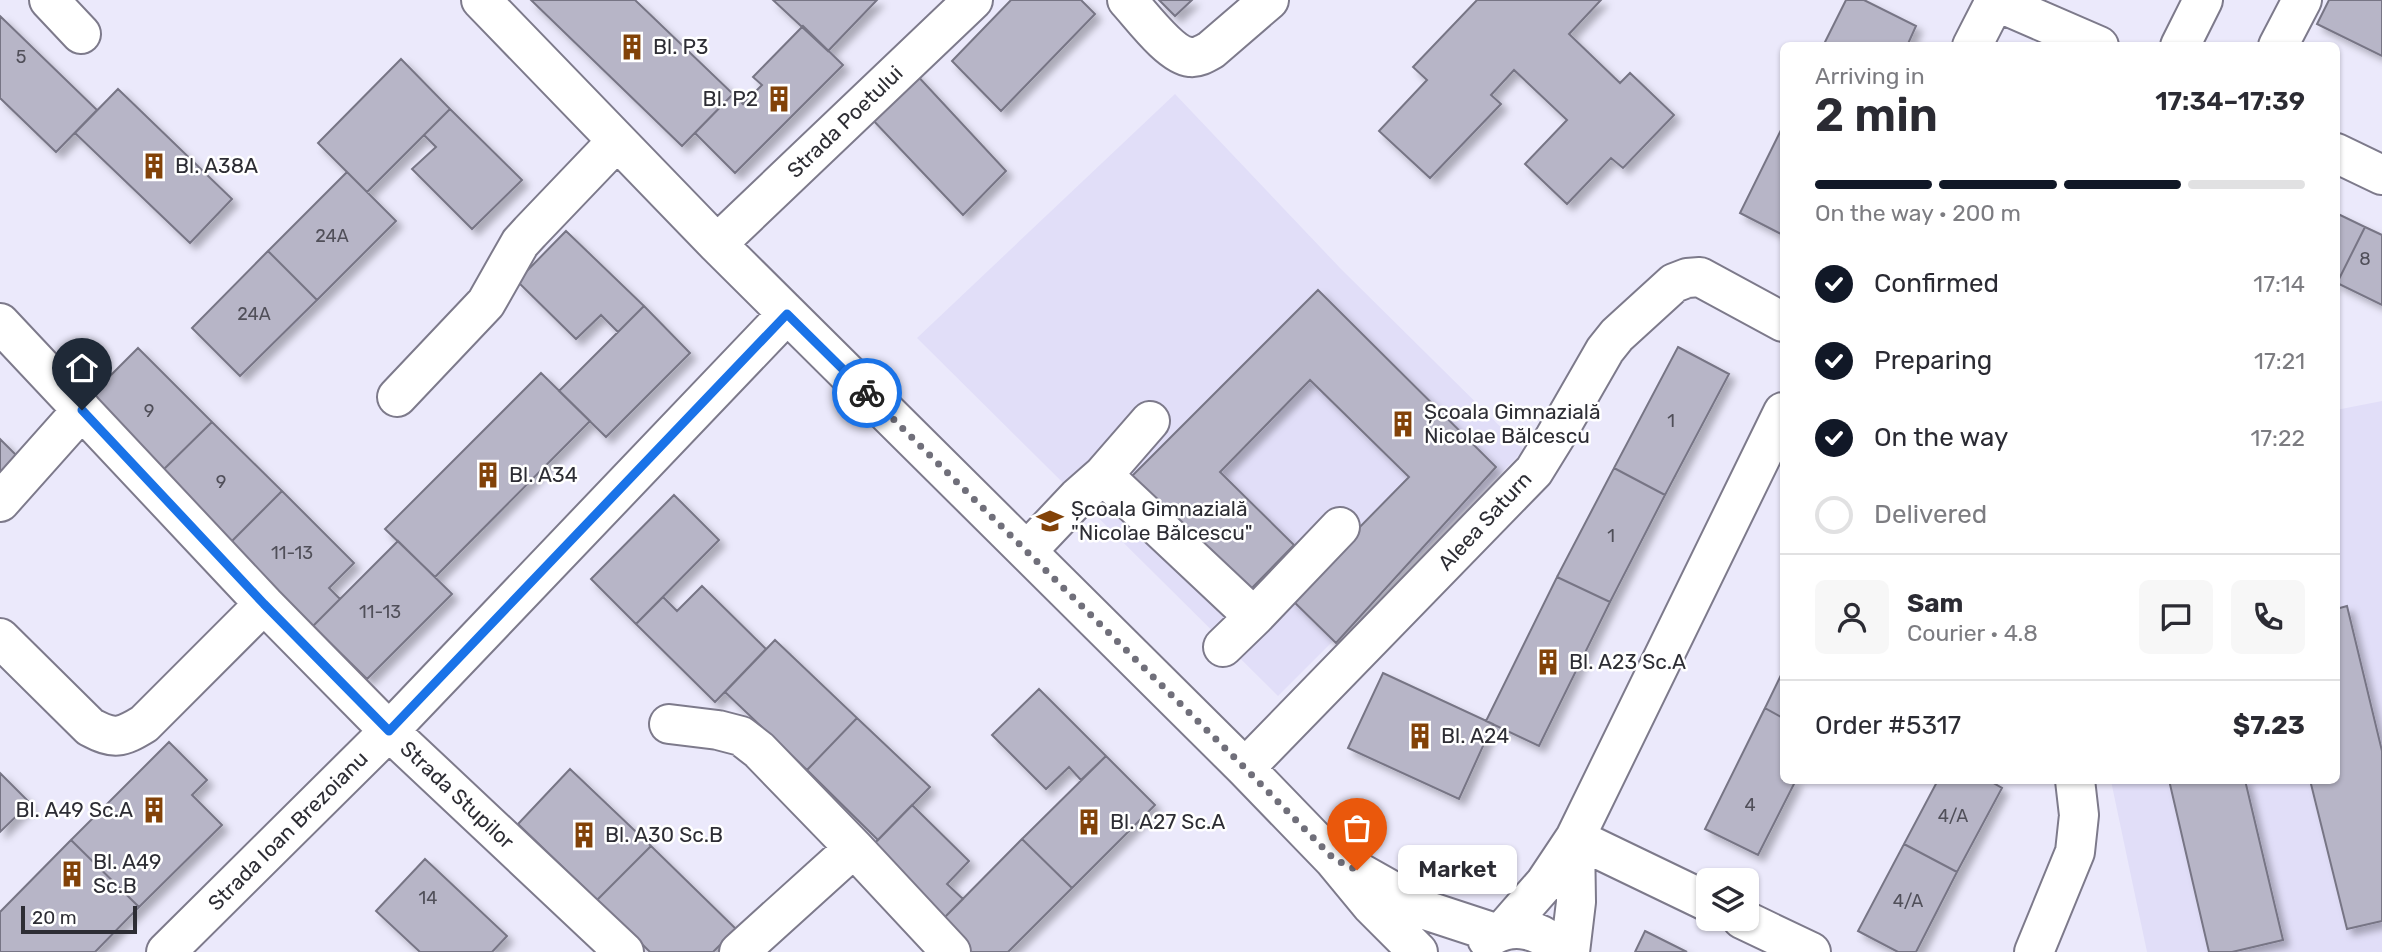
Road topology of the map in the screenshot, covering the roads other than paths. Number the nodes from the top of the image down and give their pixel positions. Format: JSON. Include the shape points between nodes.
{"nodes":[{"id":1,"x":48,"y":0,"type":"edge"},
{"id":2,"x":481,"y":0,"type":"edge"},
{"id":3,"x":973,"y":0,"type":"edge"},
{"id":4,"x":1127,"y":0,"type":"edge"},
{"id":5,"x":1269,"y":0,"type":"edge"},
{"id":6,"x":2203,"y":0,"type":"edge"},
{"id":7,"x":2302,"y":0,"type":"edge"},
{"id":8,"x":1994,"y":1,"type":"edge"},
{"id":9,"x":81,"y":34,"type":"dead end"},
{"id":10,"x":1974,"y":42,"type":"edge"},
{"id":11,"x":2090,"y":42,"type":"edge"},
{"id":12,"x":2182,"y":42,"type":"edge"},
{"id":13,"x":2280,"y":42,"type":"edge"},
{"id":14,"x":617,"y":141,"type":"junction"},
{"id":15,"x":2340,"y":155,"type":"edge"},
{"id":16,"x":2382,"y":174,"type":"edge"},
{"id":17,"x":717,"y":244,"type":"junction"},
{"id":18,"x":787,"y":314,"type":"junction"},
{"id":19,"x":1780,"y":320,"type":"edge"},
{"id":20,"x":0,"y":323,"type":"edge"},
{"id":21,"x":397,"y":397,"type":"dead end"},
{"id":22,"x":82,"y":410,"type":"junction"},
{"id":23,"x":1780,"y":418,"type":"edge"},
{"id":24,"x":1150,"y":421,"type":"dead end"},
{"id":25,"x":1103,"y":475,"type":"junction"},
{"id":26,"x":0,"y":502,"type":"edge"},
{"id":27,"x":1340,"y":527,"type":"dead end"},
{"id":28,"x":1027,"y":551,"type":"junction"},
{"id":29,"x":264,"y":604,"type":"junction"},
{"id":30,"x":1254,"y":617,"type":"junction"},
{"id":31,"x":0,"y":638,"type":"edge"},
{"id":32,"x":1223,"y":647,"type":"dead end"},
{"id":33,"x":669,"y":724,"type":"dead end"},
{"id":34,"x":389,"y":731,"type":"junction"},
{"id":35,"x":1245,"y":768,"type":"junction"},
{"id":36,"x":2075,"y":784,"type":"edge"},
{"id":37,"x":1575,"y":838,"type":"junction"},
{"id":38,"x":854,"y":848,"type":"junction"},
{"id":39,"x":1334,"y":859,"type":"junction"},
{"id":40,"x":1696,"y":896,"type":"edge"},
{"id":41,"x":1759,"y":927,"type":"edge"},
{"id":42,"x":1490,"y":939,"type":"edge"},
{"id":43,"x":166,"y":952,"type":"edge"},
{"id":44,"x":624,"y":952,"type":"edge"},
{"id":45,"x":739,"y":952,"type":"edge"},
{"id":46,"x":951,"y":952,"type":"edge"},
{"id":47,"x":1418,"y":952,"type":"edge"},
{"id":48,"x":1561,"y":952,"type":"edge"},
{"id":49,"x":1570,"y":952,"type":"edge"},
{"id":50,"x":1811,"y":952,"type":"edge"},
{"id":51,"x":2034,"y":952,"type":"edge"}],
"edges":[{"from":1,"to":9,"type":"street"},
{"from":2,"to":14,"type":"street"},
{"from":3,"to":17,"type":"street","name":"Strada Poetului"},
{"from":4,"to":5,"type":"street","via":[[1170,47],[1190,57],[1211,50]]},
{"from":6,"to":12,"type":"street"},
{"from":7,"to":13,"type":"street"},
{"from":8,"to":10,"type":"street"},
{"from":8,"to":11,"type":"street"},
{"from":14,"to":17,"type":"street"},
{"from":14,"to":21,"type":"street","via":[[520,243],[486,303]]},
{"from":15,"to":16,"type":"street"},
{"from":17,"to":18,"type":"street"},
{"from":18,"to":28,"type":"street"},
{"from":18,"to":34,"type":"street","name":"Strada Ioan Brezoianu"},
{"from":19,"to":35,"type":"street","name":"Aleea Saturn","via":[[1700,277],[1674,283],[1605,350],[1526,480]]},
{"from":20,"to":22,"type":"street","name":"Strada Stupilor"},
{"from":22,"to":26,"type":"street"},
{"from":22,"to":29,"type":"street","name":"Strada Stupilor"},
{"from":23,"to":37,"type":"street"},
{"from":24,"to":25,"type":"street"},
{"from":25,"to":28,"type":"street"},
{"from":25,"to":30,"type":"street"},
{"from":27,"to":30,"type":"street"},
{"from":28,"to":35,"type":"street"},
{"from":29,"to":31,"type":"street","via":[[144,724],[121,737],[90,727]]},
{"from":29,"to":34,"type":"street","name":"Strada Stupilor"},
{"from":30,"to":32,"type":"street"},
{"from":33,"to":38,"type":"street","via":[[741,736]]},
{"from":34,"to":43,"type":"street","name":"Strada Ioan Brezoianu"},
{"from":34,"to":44,"type":"street","name":"Strada Stupilor"},
{"from":35,"to":39,"type":"street"},
{"from":36,"to":51,"type":"street","via":[[2076,852]]},
{"from":37,"to":40,"type":"street"},
{"from":37,"to":42,"type":"street","via":[[1545,883]]},
{"from":37,"to":49,"type":"street","via":[[1576,902]]},
{"from":38,"to":45,"type":"street"},
{"from":38,"to":46,"type":"street"},
{"from":39,"to":42,"type":"street"},
{"from":39,"to":47,"type":"street"},
{"from":41,"to":50,"type":"street"},
{"from":42,"to":48,"type":"street","via":[[1512,929],[1530,930],[1546,937]]}]}
